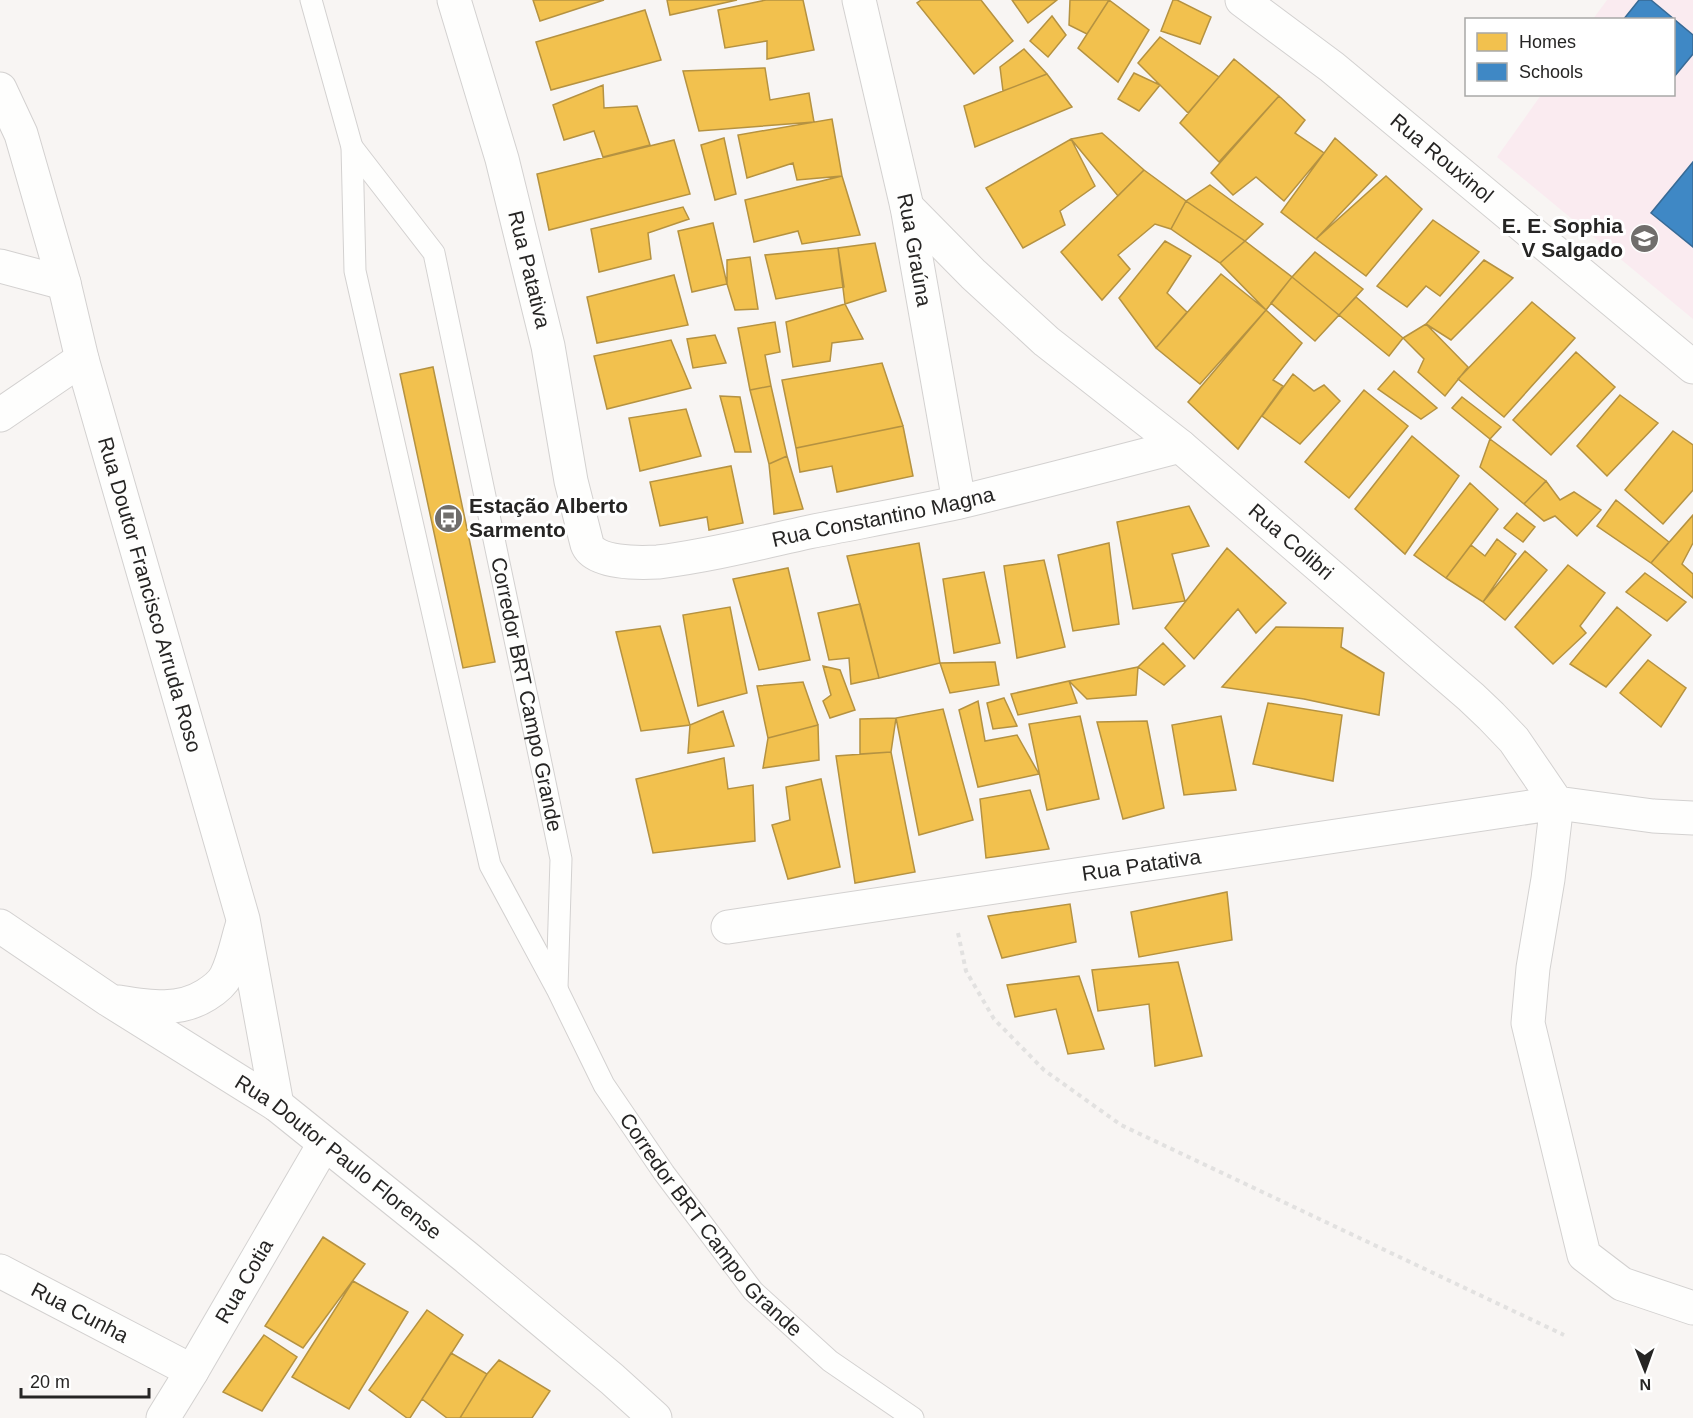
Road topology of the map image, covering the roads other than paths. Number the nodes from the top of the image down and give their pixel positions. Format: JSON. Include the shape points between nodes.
{"nodes":[{"id":1,"x":311,"y":0,"type":"edge"},
{"id":2,"x":454,"y":0,"type":"edge"},
{"id":3,"x":859,"y":0,"type":"edge"},
{"id":4,"x":1242,"y":0,"type":"edge"},
{"id":5,"x":0,"y":89,"type":"edge"},
{"id":6,"x":352,"y":147,"type":"junction"},
{"id":7,"x":906,"y":207,"type":"junction"},
{"id":8,"x":0,"y":266,"type":"edge"},
{"id":9,"x":63,"y":283,"type":"junction"},
{"id":10,"x":82,"y":359,"type":"junction"},
{"id":11,"x":1693,"y":367,"type":"edge"},
{"id":12,"x":0,"y":414,"type":"edge"},
{"id":13,"x":1180,"y":446,"type":"junction"},
{"id":14,"x":959,"y":502,"type":"junction"},
{"id":15,"x":587,"y":544,"type":"joint"},
{"id":16,"x":1557,"y":803,"type":"junction"},
{"id":17,"x":1693,"y":818,"type":"edge"},
{"id":18,"x":243,"y":920,"type":"junction"},
{"id":19,"x":0,"y":926,"type":"edge"},
{"id":20,"x":728,"y":927,"type":"dead end"},
{"id":21,"x":557,"y":989,"type":"junction"},
{"id":22,"x":109,"y":1000,"type":"junction"},
{"id":23,"x":277,"y":1105,"type":"junction"},
{"id":24,"x":324,"y":1144,"type":"junction"},
{"id":25,"x":0,"y":1271,"type":"edge"},
{"id":26,"x":1693,"y":1308,"type":"edge"},
{"id":27,"x":192,"y":1371,"type":"junction"},
{"id":28,"x":163,"y":1418,"type":"edge"},
{"id":29,"x":655,"y":1418,"type":"edge"},
{"id":30,"x":913,"y":1418,"type":"edge"}],
"edges":[{"from":1,"to":6,"type":"lane","name":"Corredor BRT Campo Grande"},
{"from":2,"to":15,"type":"street","name":"Rua Patativa","via":[[502,159],[545,335],[571,481]]},
{"from":3,"to":7,"type":"street","name":"Rua Graúna"},
{"from":4,"to":11,"type":"street","name":"Rua Rouxinol","via":[[1332,67]]},
{"from":5,"to":9,"type":"street","name":"Rua Doutor Francisco Arruda Roso","via":[[21,134]]},
{"from":6,"to":21,"type":"lane","name":"Corredor BRT Campo Grande","via":[[355,271],[490,865]]},
{"from":6,"to":21,"type":"lane","name":"Corredor BRT Campo Grande","via":[[434,253],[561,859]]},
{"from":7,"to":13,"type":"street","name":"Rua Colibri","via":[[1046,341]]},
{"from":7,"to":14,"type":"street","name":"Rua Graúna"},
{"from":8,"to":9,"type":"street"},
{"from":9,"to":10,"type":"street","name":"Rua Doutor Francisco Arruda Roso"},
{"from":10,"to":12,"type":"street"},
{"from":10,"to":18,"type":"street","name":"Rua Doutor Francisco Arruda Roso"},
{"from":13,"to":14,"type":"street","name":"Rua Constantino Magna"},
{"from":13,"to":16,"type":"street","name":"Rua Colibri","via":[[1491,716],[1514,740]]},
{"from":14,"to":15,"type":"street","name":"Rua Constantino Magna","via":[[657,562],[606,558],[593,553]]},
{"from":16,"to":17,"type":"street"},
{"from":16,"to":20,"type":"street","name":"Rua Patativa"},
{"from":16,"to":26,"type":"street","via":[[1528,1023],[1584,1255],[1622,1284]]},
{"from":18,"to":22,"type":"street","via":[[226,977],[215,990],[195,1002],[150,1007]]},
{"from":18,"to":23,"type":"street","name":"Rua Doutor Francisco Arruda Roso"},
{"from":19,"to":22,"type":"street","name":"Rua Doutor Paulo Florense"},
{"from":21,"to":30,"type":"lane","name":"Corredor BRT Campo Grande","via":[[604,1084],[664,1173],[753,1291],[830,1361]]},
{"from":22,"to":23,"type":"street","name":"Rua Doutor Paulo Florense"},
{"from":23,"to":24,"type":"street","name":"Rua Doutor Paulo Florense"},
{"from":24,"to":27,"type":"street","name":"Rua Cotia"},
{"from":24,"to":29,"type":"street","name":"Rua Doutor Paulo Florense","via":[[466,1257]]},
{"from":25,"to":27,"type":"street","name":"Rua Cunha"},
{"from":27,"to":28,"type":"street","name":"Rua Cotia"}]}
